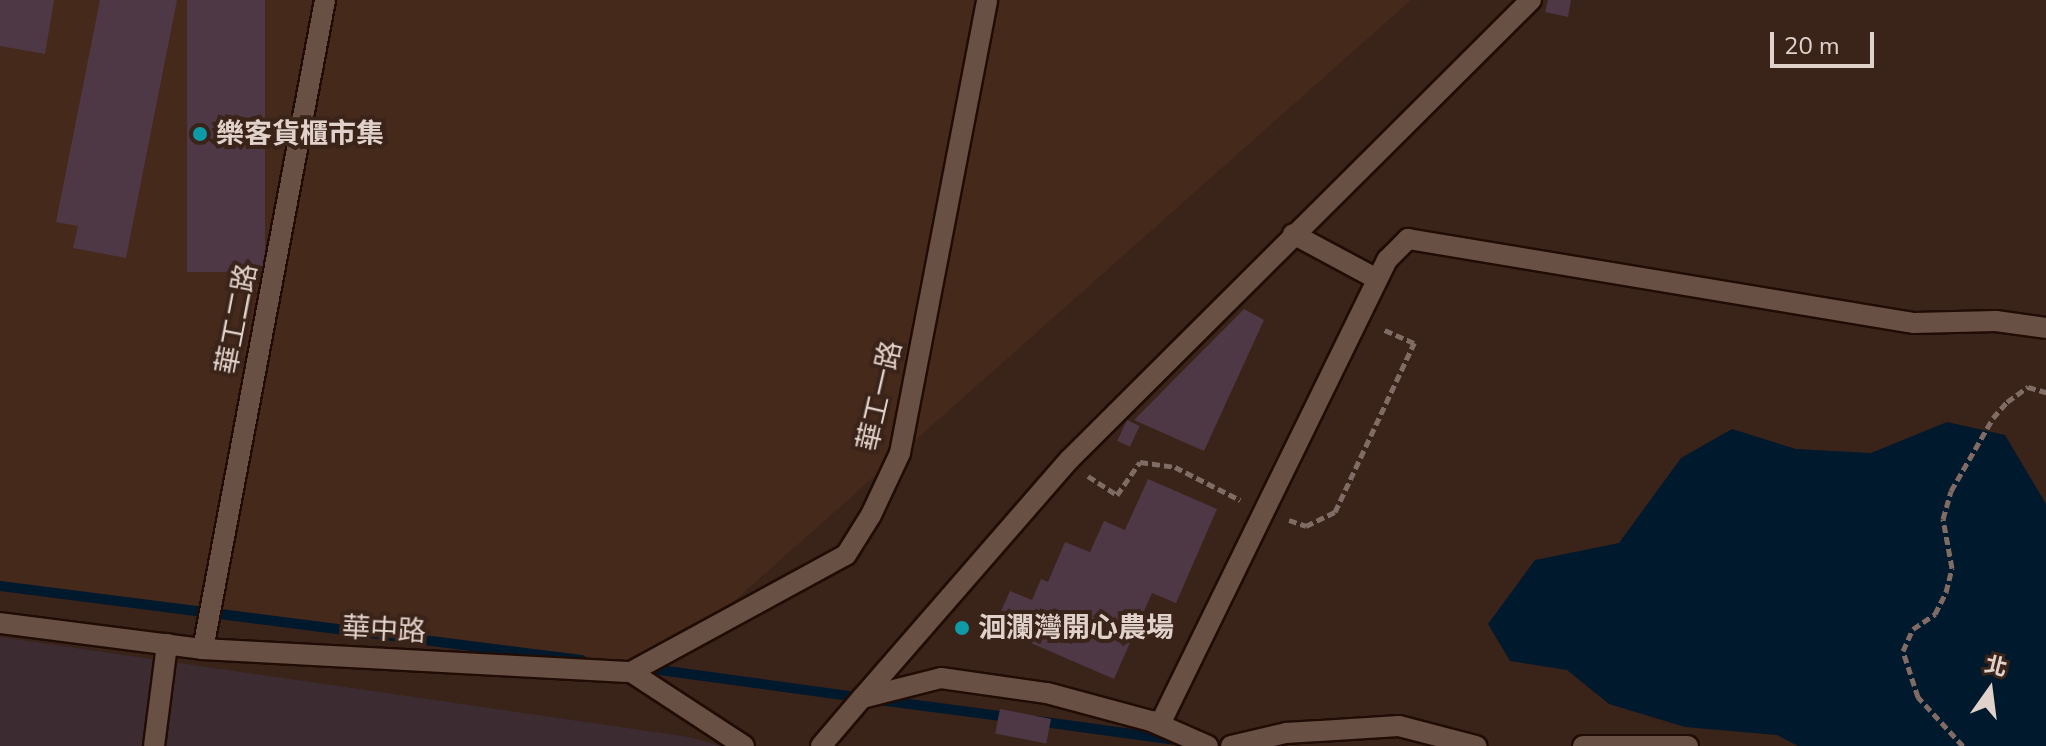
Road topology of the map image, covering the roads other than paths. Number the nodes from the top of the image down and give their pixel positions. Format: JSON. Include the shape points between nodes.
{"nodes":[{"id":1,"x":325,"y":0,"type":"edge"},
{"id":2,"x":987,"y":0,"type":"edge"},
{"id":3,"x":1531,"y":0,"type":"edge"},
{"id":4,"x":1293,"y":234,"type":"junction"},
{"id":5,"x":1377,"y":279,"type":"junction"},
{"id":6,"x":2046,"y":328,"type":"edge"},
{"id":7,"x":0,"y":623,"type":"edge"},
{"id":8,"x":167,"y":644,"type":"junction"},
{"id":9,"x":203,"y":649,"type":"junction"},
{"id":10,"x":631,"y":672,"type":"junction"},
{"id":11,"x":862,"y":698,"type":"junction"},
{"id":12,"x":1160,"y":724,"type":"junction"},
{"id":13,"x":154,"y":746,"type":"edge"},
{"id":14,"x":744,"y":746,"type":"edge"},
{"id":15,"x":821,"y":746,"type":"edge"},
{"id":16,"x":1208,"y":746,"type":"edge"},
{"id":17,"x":1231,"y":746,"type":"edge"},
{"id":18,"x":1476,"y":746,"type":"edge"},
{"id":19,"x":1583,"y":746,"type":"edge"},
{"id":20,"x":1688,"y":746,"type":"edge"}],
"edges":[{"from":1,"to":9,"type":"street","name":"華工二路"},
{"from":2,"to":10,"type":"street","name":"華工一路","via":[[900,453],[871,515],[846,555]]},
{"from":3,"to":4,"type":"street"},
{"from":4,"to":5,"type":"street"},
{"from":4,"to":11,"type":"street","via":[[1069,460]]},
{"from":5,"to":6,"type":"street","via":[[1408,239],[1914,323],[1996,321]]},
{"from":5,"to":12,"type":"street"},
{"from":7,"to":8,"type":"street","name":"華中路"},
{"from":8,"to":9,"type":"street","name":"華中路"},
{"from":8,"to":13,"type":"street"},
{"from":9,"to":10,"type":"street","name":"華中路"},
{"from":10,"to":14,"type":"street"},
{"from":11,"to":12,"type":"street","via":[[941,678],[1047,693]]},
{"from":11,"to":15,"type":"street"},
{"from":12,"to":16,"type":"street"},
{"from":17,"to":18,"type":"street","via":[[1286,733],[1399,726]]},
{"from":19,"to":20,"type":"street"}]}
